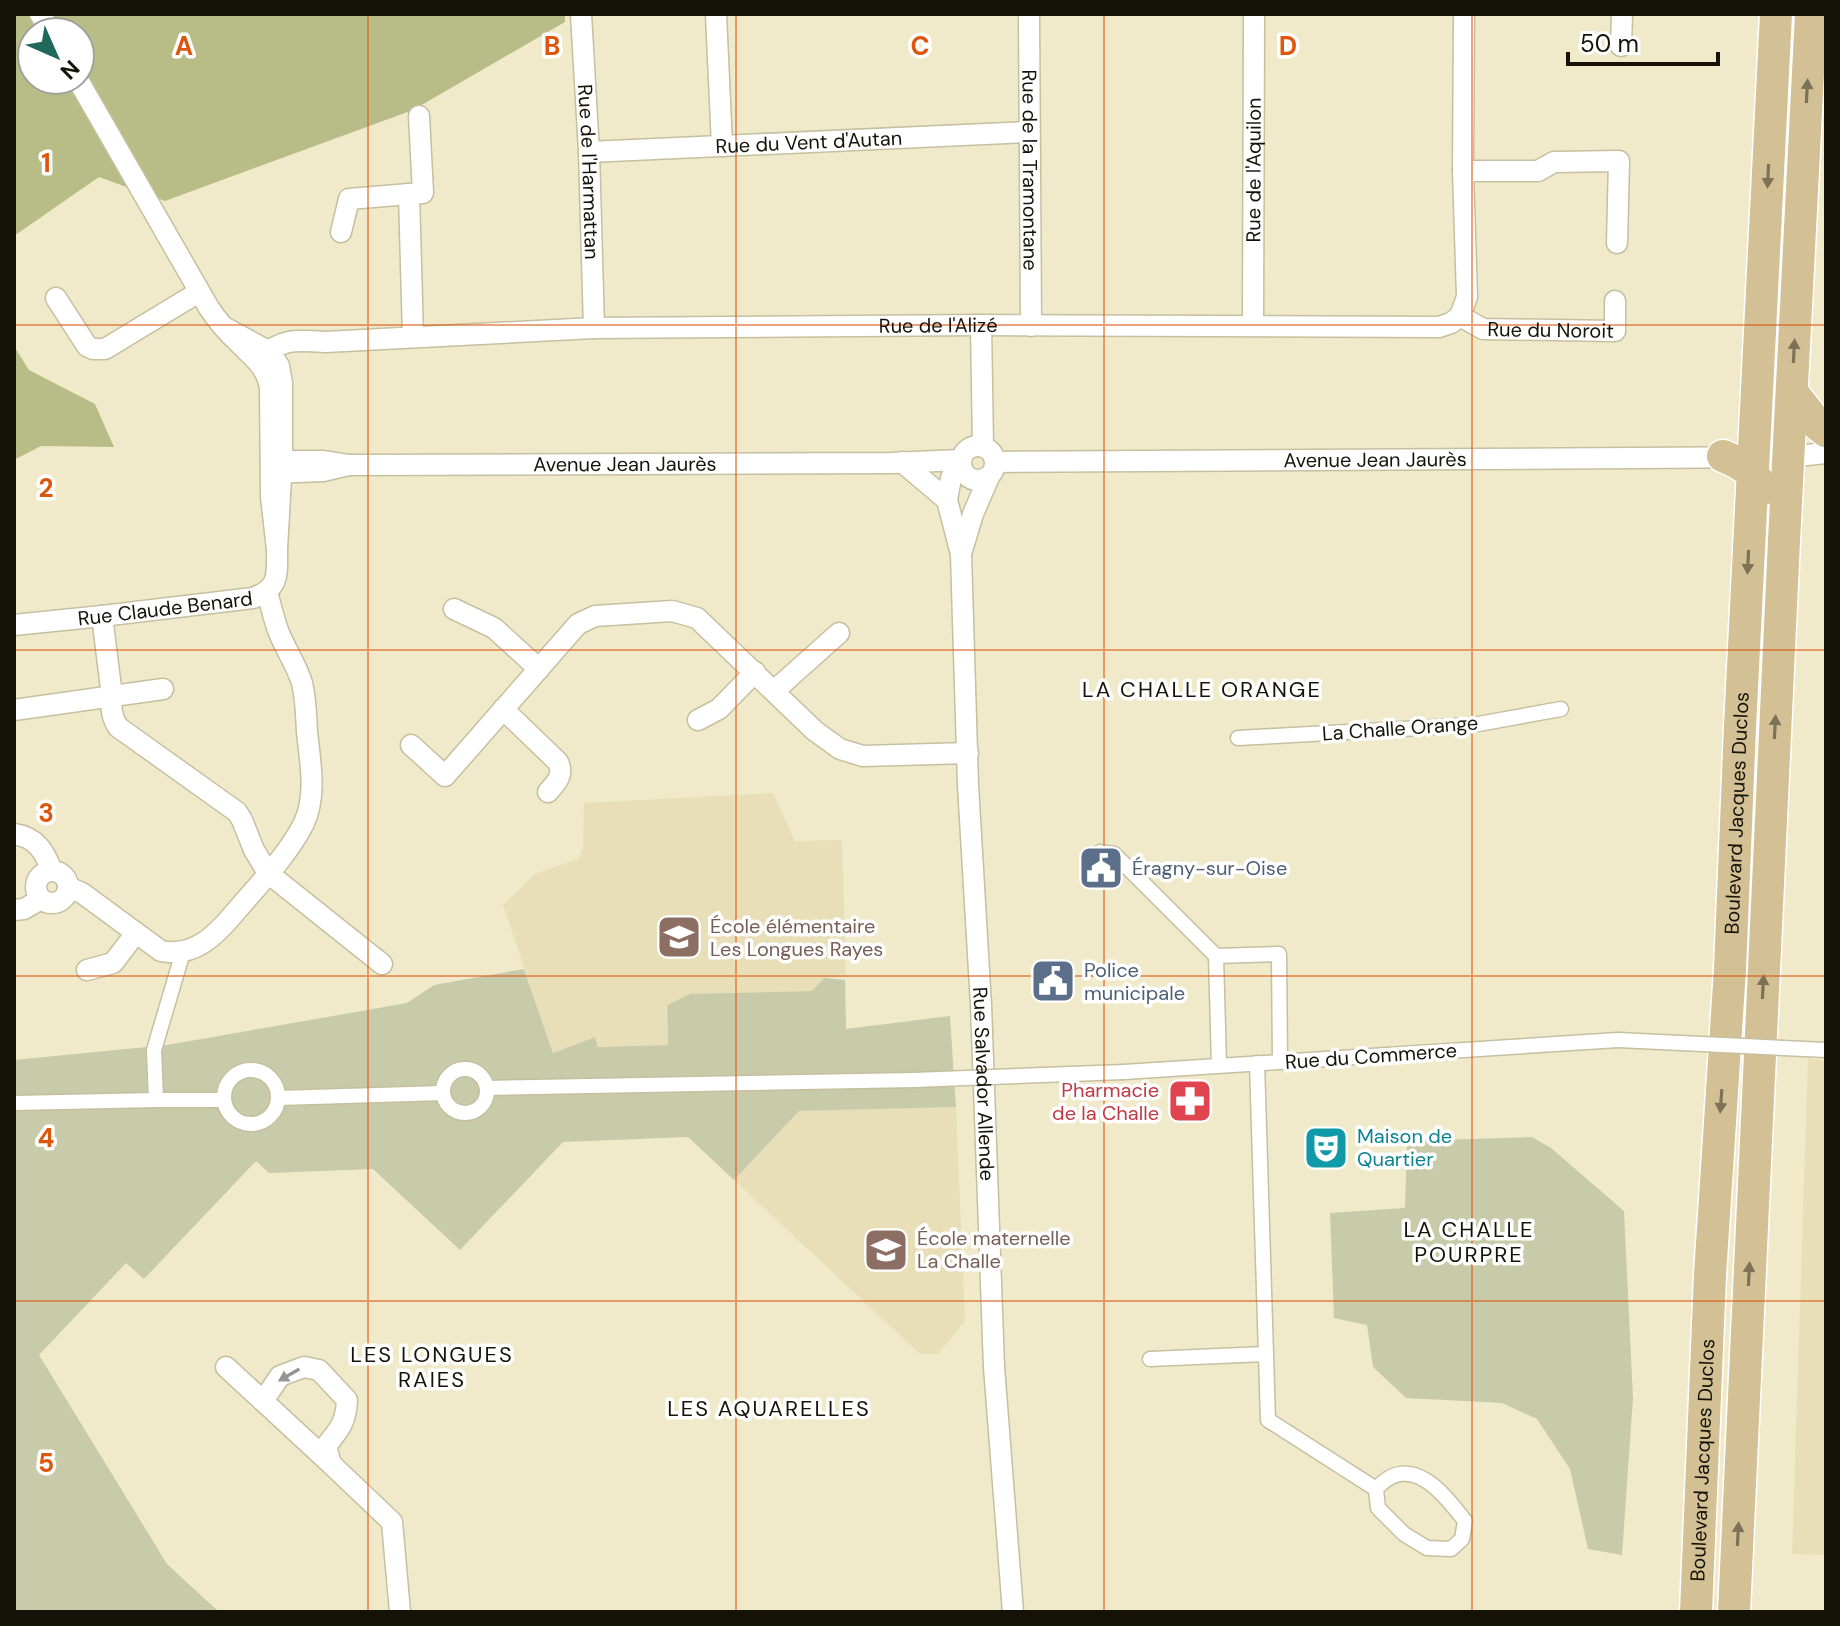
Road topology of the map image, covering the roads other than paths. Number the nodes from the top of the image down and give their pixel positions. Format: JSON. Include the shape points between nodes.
{"nodes":[{"id":1,"x":581,"y":14,"type":"edge"},
{"id":2,"x":716,"y":14,"type":"edge"},
{"id":3,"x":1029,"y":14,"type":"edge"},
{"id":4,"x":1254,"y":14,"type":"edge"},
{"id":5,"x":1464,"y":14,"type":"edge"},
{"id":6,"x":1622,"y":14,"type":"edge"},
{"id":7,"x":1776,"y":14,"type":"edge"},
{"id":8,"x":1811,"y":14,"type":"edge"},
{"id":9,"x":1621,"y":46,"type":"dead end"},
{"id":10,"x":87,"y":96,"type":"edge"},
{"id":11,"x":419,"y":116,"type":"dead end"},
{"id":12,"x":1029,"y":132,"type":"junction"},
{"id":13,"x":722,"y":146,"type":"junction"},
{"id":14,"x":589,"y":152,"type":"junction"},
{"id":15,"x":1463,"y":171,"type":"junction"},
{"id":16,"x":409,"y":194,"type":"junction"},
{"id":17,"x":341,"y":232,"type":"dead end"},
{"id":18,"x":1617,"y":243,"type":"dead end"},
{"id":19,"x":199,"y":292,"type":"junction"},
{"id":20,"x":56,"y":298,"type":"dead end"},
{"id":21,"x":1615,"y":301,"type":"dead end"},
{"id":22,"x":1460,"y":316,"type":"junction"},
{"id":23,"x":981,"y":325,"type":"junction"},
{"id":24,"x":1031,"y":326,"type":"junction"},
{"id":25,"x":1253,"y":326,"type":"junction"},
{"id":26,"x":594,"y":328,"type":"junction"},
{"id":27,"x":413,"y":336,"type":"junction"},
{"id":28,"x":267,"y":360,"type":"junction"},
{"id":29,"x":1758,"y":377,"type":"junction"},
{"id":30,"x":1792,"y":392,"type":"junction"},
{"id":31,"x":1826,"y":431,"type":"edge"},
{"id":32,"x":1826,"y":453,"type":"edge"},
{"id":33,"x":1788,"y":457,"type":"junction"},
{"id":34,"x":960,"y":461,"type":"junction"},
{"id":35,"x":902,"y":462,"type":"junction"},
{"id":36,"x":989,"y":462,"type":"junction"},
{"id":37,"x":1743,"y":462,"type":"junction"},
{"id":38,"x":276,"y":466,"type":"junction"},
{"id":39,"x":947,"y":500,"type":"junction"},
{"id":40,"x":1784,"y":541,"type":"junction"},
{"id":41,"x":961,"y":554,"type":"junction"},
{"id":42,"x":267,"y":592,"type":"junction"},
{"id":43,"x":454,"y":609,"type":"dead end"},
{"id":44,"x":102,"y":616,"type":"junction"},
{"id":45,"x":14,"y":625,"type":"edge"},
{"id":46,"x":839,"y":633,"type":"dead end"},
{"id":47,"x":539,"y":669,"type":"junction"},
{"id":48,"x":755,"y":672,"type":"junction"},
{"id":49,"x":163,"y":689,"type":"dead end"},
{"id":50,"x":774,"y":691,"type":"junction"},
{"id":51,"x":112,"y":696,"type":"junction"},
{"id":52,"x":503,"y":709,"type":"junction"},
{"id":53,"x":1561,"y":709,"type":"dead end"},
{"id":54,"x":14,"y":710,"type":"edge"},
{"id":55,"x":698,"y":720,"type":"dead end"},
{"id":56,"x":1238,"y":738,"type":"dead end"},
{"id":57,"x":411,"y":745,"type":"dead end"},
{"id":58,"x":968,"y":753,"type":"junction"},
{"id":59,"x":548,"y":792,"type":"dead end"},
{"id":60,"x":14,"y":834,"type":"edge"},
{"id":61,"x":1100,"y":852,"type":"dead end"},
{"id":62,"x":52,"y":871,"type":"junction"},
{"id":63,"x":268,"y":873,"type":"junction"},
{"id":64,"x":68,"y":887,"type":"junction"},
{"id":65,"x":41,"y":899,"type":"junction"},
{"id":66,"x":14,"y":910,"type":"edge"},
{"id":67,"x":136,"y":933,"type":"junction"},
{"id":68,"x":183,"y":952,"type":"junction"},
{"id":69,"x":1216,"y":956,"type":"junction"},
{"id":70,"x":382,"y":964,"type":"dead end"},
{"id":71,"x":87,"y":970,"type":"dead end"},
{"id":72,"x":1826,"y":1050,"type":"edge"},
{"id":73,"x":1280,"y":1062,"type":"junction"},
{"id":74,"x":1257,"y":1063,"type":"junction"},
{"id":75,"x":1219,"y":1065,"type":"junction"},
{"id":76,"x":487,"y":1088,"type":"junction"},
{"id":77,"x":443,"y":1093,"type":"junction"},
{"id":78,"x":279,"y":1098,"type":"junction"},
{"id":79,"x":156,"y":1100,"type":"junction"},
{"id":80,"x":224,"y":1100,"type":"junction"},
{"id":81,"x":14,"y":1103,"type":"edge"},
{"id":82,"x":1265,"y":1354,"type":"junction"},
{"id":83,"x":1150,"y":1359,"type":"dead end"},
{"id":84,"x":226,"y":1367,"type":"dead end"},
{"id":85,"x":263,"y":1401,"type":"junction"},
{"id":86,"x":331,"y":1464,"type":"junction"},
{"id":87,"x":1376,"y":1489,"type":"junction"},
{"id":88,"x":1696,"y":1611,"type":"edge"},
{"id":89,"x":400,"y":1612,"type":"edge"},
{"id":90,"x":1013,"y":1612,"type":"edge"},
{"id":91,"x":1734,"y":1612,"type":"edge"}],
"edges":[{"from":1,"to":14,"type":"street","name":"Rue de l'Harmattan"},
{"from":2,"to":13,"type":"street"},
{"from":3,"to":12,"type":"street","name":"Rue de la Tramontane"},
{"from":4,"to":25,"type":"street","name":"Rue de l'Aquilon"},
{"from":5,"to":15,"type":"street"},
{"from":6,"to":9,"type":"street"},
{"from":7,"to":29,"type":"main road","name":"Boulevard Jacques Duclos","one_way":true},
{"from":30,"to":8,"type":"main road","name":"Boulevard Jacques Duclos","one_way":true},
{"from":10,"to":19,"type":"street"},
{"from":11,"to":16,"type":"street","via":[[423,193]]},
{"from":12,"to":13,"type":"street","name":"Rue du Vent d'Autan"},
{"from":12,"to":24,"type":"street","name":"Rue de la Tramontane"},
{"from":13,"to":14,"type":"street","name":"Rue du Vent d'Autan"},
{"from":14,"to":26,"type":"street","name":"Rue de l'Harmattan"},
{"from":15,"to":18,"type":"street","via":[[1538,171],[1554,162],[1619,161]]},
{"from":15,"to":22,"type":"street","via":[[1467,297]]},
{"from":16,"to":17,"type":"street","via":[[349,199]]},
{"from":16,"to":27,"type":"street"},
{"from":19,"to":20,"type":"street","via":[[105,349],[87,346]]},
{"from":19,"to":28,"type":"street","via":[[224,327]]},
{"from":21,"to":22,"type":"street","name":"Rue du Noroit","via":[[1615,331],[1483,329]]},
{"from":22,"to":25,"type":"street","name":"Rue de l'Alizé","via":[[1439,327]]},
{"from":23,"to":24,"type":"street","name":"Rue de l'Alizé"},
{"from":23,"to":26,"type":"street","name":"Rue de l'Alizé"},
{"from":23,"to":36,"type":"street"},
{"from":24,"to":25,"type":"street","name":"Rue de l'Alizé"},
{"from":26,"to":27,"type":"street","name":"Rue de l'Alizé"},
{"from":27,"to":28,"type":"street","name":"Rue de l'Alizé","via":[[325,342]]},
{"from":28,"to":38,"type":"street","name":"Rue Claude Benard","via":[[282,383]]},
{"from":29,"to":33,"type":"main road","via":[[1768,391],[1774,430]]},
{"from":29,"to":37,"type":"main road","name":"Boulevard Jacques Duclos"},
{"from":30,"to":31,"type":"main road"},
{"from":30,"to":33,"type":"main road","name":"Boulevard Jacques Duclos"},
{"from":32,"to":33,"type":"street","name":"Avenue Jean Jaurès"},
{"from":33,"to":37,"type":"street","name":"Avenue Jean Jaurès"},
{"from":33,"to":40,"type":"main road","name":"Boulevard Jacques Duclos"},
{"from":34,"to":35,"type":"street","name":"Avenue Jean Jaurès"},
{"from":34,"to":36,"type":"street","via":[[976,446]]},
{"from":34,"to":36,"type":"street","via":[[962,471],[974,480],[982,480]]},
{"from":34,"to":39,"type":"street"},
{"from":35,"to":38,"type":"street","name":"Avenue Jean Jaurès","via":[[349,465],[323,471]]},
{"from":35,"to":39,"type":"street"},
{"from":36,"to":37,"type":"street","name":"Avenue Jean Jaurès"},
{"from":36,"to":41,"type":"street","name":"Rue Salvador Allende"},
{"from":37,"to":40,"type":"main road","via":[[1761,484],[1773,526]]},
{"from":37,"to":88,"type":"main road","name":"Boulevard Jacques Duclos","one_way":true,"via":[[1740,727]]},
{"from":38,"to":42,"type":"street","name":"Rue Claude Benard","via":[[271,497],[277,577]]},
{"from":39,"to":41,"type":"street","name":"Rue Salvador Allende"},
{"from":91,"to":40,"type":"main road","name":"Boulevard Jacques Duclos","one_way":true},
{"from":41,"to":58,"type":"street","name":"Rue Salvador Allende"},
{"from":42,"to":44,"type":"street","name":"Rue Claude Benard","via":[[246,600]]},
{"from":42,"to":63,"type":"street","via":[[304,693],[311,777],[305,821]]},
{"from":43,"to":47,"type":"street","via":[[494,628]]},
{"from":44,"to":45,"type":"street","name":"Rue Claude Benard"},
{"from":44,"to":51,"type":"street"},
{"from":46,"to":50,"type":"street"},
{"from":47,"to":48,"type":"street","via":[[578,624],[595,616],[672,611],[697,618]]},
{"from":47,"to":52,"type":"street"},
{"from":48,"to":50,"type":"street"},
{"from":48,"to":55,"type":"street","via":[[719,709]]},
{"from":49,"to":51,"type":"street"},
{"from":50,"to":58,"type":"street","via":[[825,739],[855,755]]},
{"from":51,"to":54,"type":"street"},
{"from":51,"to":63,"type":"street","via":[[118,727],[237,812]]},
{"from":52,"to":57,"type":"street","via":[[445,776]]},
{"from":52,"to":59,"type":"street","via":[[562,769]]},
{"from":53,"to":56,"type":"street","name":"La Challe Orange","via":[[1473,725]]},
{"from":58,"to":90,"type":"street","name":"Rue Salvador Allende","via":[[994,1367]]},
{"from":60,"to":62,"type":"street","via":[[40,847]]},
{"from":61,"to":69,"type":"street","via":[[1114,854]]},
{"from":62,"to":64,"type":"street","via":[[63,876]]},
{"from":62,"to":65,"type":"street","via":[[38,882]]},
{"from":63,"to":68,"type":"street","via":[[222,928]]},
{"from":63,"to":70,"type":"street"},
{"from":64,"to":65,"type":"street","via":[[58,902]]},
{"from":64,"to":67,"type":"street"},
{"from":65,"to":66,"type":"street"},
{"from":67,"to":68,"type":"street","via":[[161,951]]},
{"from":67,"to":71,"type":"street","via":[[113,963]]},
{"from":68,"to":79,"type":"street","via":[[154,1050]]},
{"from":69,"to":73,"type":"street","via":[[1279,954]]},
{"from":69,"to":75,"type":"street"},
{"from":72,"to":73,"type":"street","name":"Rue du Commerce","bridge":true,"via":[[1618,1040]]},
{"from":73,"to":74,"type":"street","name":"Rue du Commerce"},
{"from":74,"to":75,"type":"street","name":"Rue du Commerce"},
{"from":74,"to":82,"type":"street"},
{"from":75,"to":76,"type":"street","name":"Rue du Commerce","bridge":true,"via":[[914,1080]]},
{"from":76,"to":77,"type":"street","via":[[476,1072],[462,1069],[449,1076]]},
{"from":76,"to":77,"type":"street","via":[[483,1104],[469,1113],[452,1109]]},
{"from":77,"to":78,"type":"street"},
{"from":78,"to":80,"type":"street","via":[[271,1116],[252,1124],[233,1118]]},
{"from":78,"to":80,"type":"street","via":[[277,1085],[257,1069],[232,1076]]},
{"from":79,"to":80,"type":"street"},
{"from":79,"to":81,"type":"street"},
{"from":82,"to":83,"type":"street"},
{"from":82,"to":87,"type":"street","via":[[1268,1420]]},
{"from":84,"to":85,"type":"street"},
{"from":85,"to":86,"type":"street"},
{"from":86,"to":85,"type":"street","one_way":true,"via":[[326,1446],[346,1415],[347,1400],[319,1370],[304,1367],[280,1376]]},
{"from":86,"to":89,"type":"street","via":[[392,1522]]},
{"from":87,"to":87,"type":"street","via":[[1378,1508],[1427,1548],[1451,1549],[1462,1539],[1465,1521],[1446,1496],[1420,1477],[1404,1472],[1386,1478]]}]}
